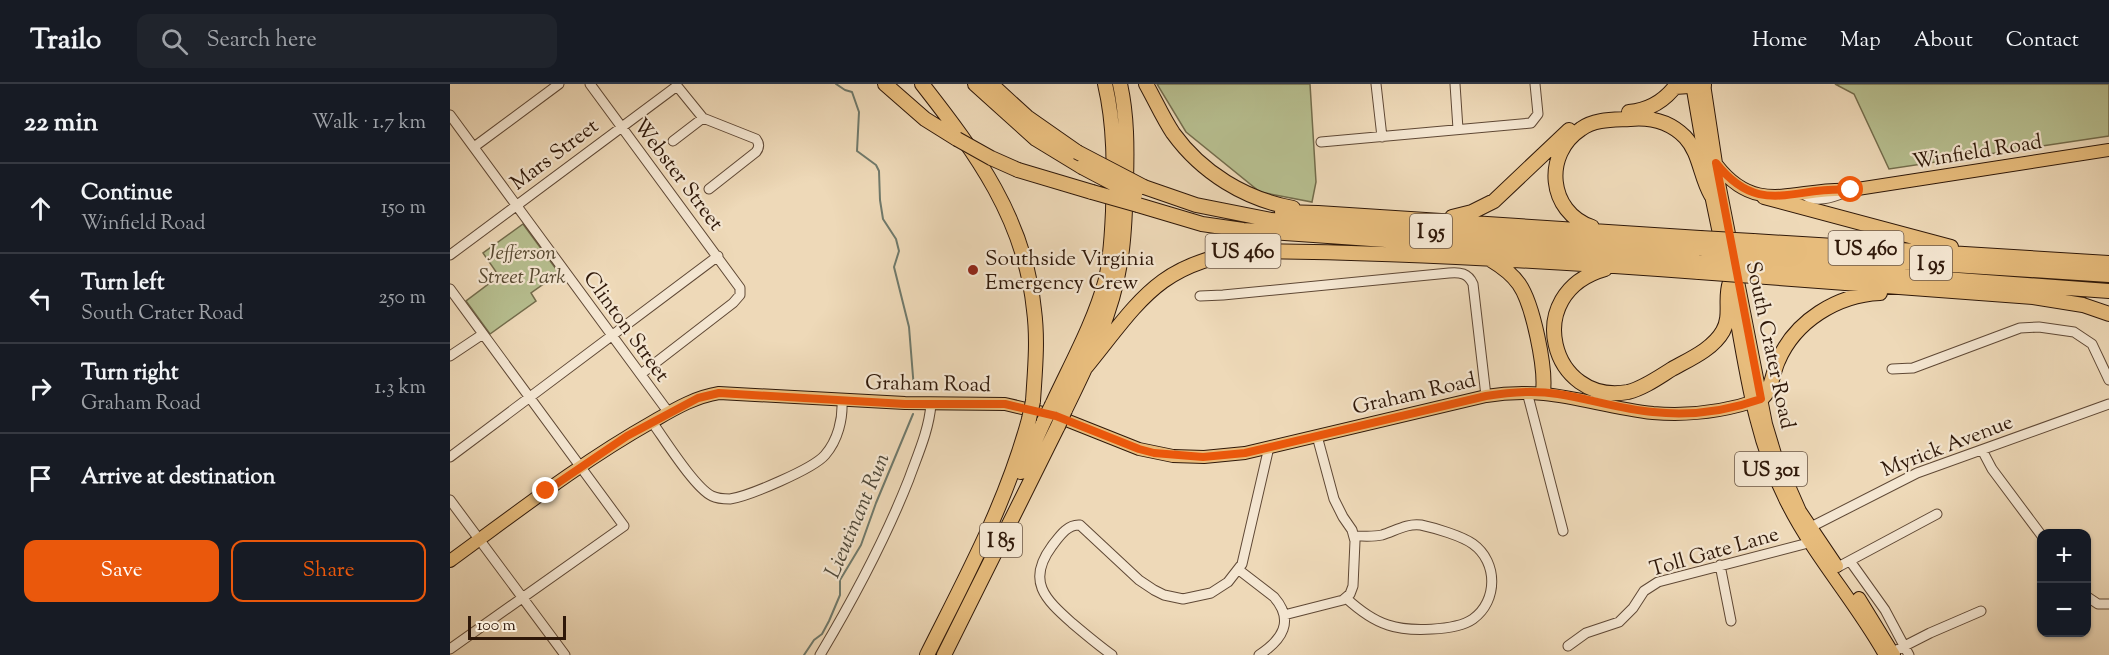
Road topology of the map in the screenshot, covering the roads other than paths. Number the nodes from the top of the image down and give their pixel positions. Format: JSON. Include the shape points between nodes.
{"nodes":[{"id":1,"x":559,"y":84,"type":"edge"},
{"id":2,"x":590,"y":84,"type":"edge"},
{"id":3,"x":885,"y":84,"type":"edge"},
{"id":4,"x":920,"y":84,"type":"edge"},
{"id":5,"x":975,"y":84,"type":"edge"},
{"id":6,"x":993,"y":84,"type":"edge"},
{"id":7,"x":1105,"y":84,"type":"edge"},
{"id":8,"x":1120,"y":84,"type":"edge"},
{"id":9,"x":1146,"y":84,"type":"edge"},
{"id":10,"x":1376,"y":84,"type":"edge"},
{"id":11,"x":1455,"y":84,"type":"edge"},
{"id":12,"x":1698,"y":85,"type":"edge"},
{"id":13,"x":1676,"y":86,"type":"edge"},
{"id":14,"x":1536,"y":88,"type":"edge"},
{"id":15,"x":450,"y":115,"type":"edge"},
{"id":16,"x":703,"y":118,"type":"junction"},
{"id":17,"x":621,"y":126,"type":"junction"},
{"id":18,"x":1458,"y":129,"type":"junction"},
{"id":19,"x":1382,"y":137,"type":"junction"},
{"id":20,"x":674,"y":141,"type":"dead end"},
{"id":21,"x":1322,"y":142,"type":"dead end"},
{"id":22,"x":474,"y":147,"type":"junction"},
{"id":23,"x":2109,"y":150,"type":"edge"},
{"id":24,"x":1716,"y":163,"type":"junction"},
{"id":25,"x":709,"y":189,"type":"dead end"},
{"id":26,"x":1165,"y":195,"type":"junction"},
{"id":27,"x":1711,"y":195,"type":"junction"},
{"id":28,"x":1139,"y":196,"type":"junction"},
{"id":29,"x":1764,"y":197,"type":"junction"},
{"id":30,"x":517,"y":205,"type":"junction"},
{"id":31,"x":1318,"y":213,"type":"junction"},
{"id":32,"x":1431,"y":220,"type":"junction"},
{"id":33,"x":1606,"y":231,"type":"junction"},
{"id":34,"x":1316,"y":235,"type":"junction"},
{"id":35,"x":450,"y":255,"type":"edge"},
{"id":36,"x":1700,"y":255,"type":"junction"},
{"id":37,"x":1979,"y":255,"type":"junction"},
{"id":38,"x":718,"y":256,"type":"junction"},
{"id":39,"x":1445,"y":257,"type":"junction"},
{"id":40,"x":1753,"y":258,"type":"junction"},
{"id":41,"x":1489,"y":259,"type":"junction"},
{"id":42,"x":2109,"y":263,"type":"edge"},
{"id":43,"x":1615,"y":266,"type":"junction"},
{"id":44,"x":2109,"y":275,"type":"edge"},
{"id":45,"x":1730,"y":282,"type":"junction"},
{"id":46,"x":450,"y":289,"type":"edge"},
{"id":47,"x":1944,"y":291,"type":"junction"},
{"id":48,"x":2109,"y":291,"type":"edge"},
{"id":49,"x":1200,"y":296,"type":"dead end"},
{"id":50,"x":2109,"y":314,"type":"edge"},
{"id":51,"x":483,"y":334,"type":"junction"},
{"id":52,"x":612,"y":335,"type":"junction"},
{"id":53,"x":450,"y":356,"type":"edge"},
{"id":54,"x":1086,"y":367,"type":"junction"},
{"id":55,"x":1892,"y":369,"type":"dead end"},
{"id":56,"x":640,"y":374,"type":"junction"},
{"id":57,"x":2109,"y":380,"type":"edge"},
{"id":58,"x":1527,"y":392,"type":"junction"},
{"id":59,"x":1543,"y":392,"type":"junction"},
{"id":60,"x":1486,"y":396,"type":"junction"},
{"id":61,"x":530,"y":397,"type":"junction"},
{"id":62,"x":842,"y":400,"type":"junction"},
{"id":63,"x":1757,"y":400,"type":"junction"},
{"id":64,"x":931,"y":404,"type":"junction"},
{"id":65,"x":2109,"y":404,"type":"edge"},
{"id":66,"x":1058,"y":407,"type":"junction"},
{"id":67,"x":669,"y":413,"type":"junction"},
{"id":68,"x":652,"y":422,"type":"junction"},
{"id":69,"x":1317,"y":436,"type":"junction"},
{"id":70,"x":1269,"y":447,"type":"junction"},
{"id":71,"x":1982,"y":450,"type":"junction"},
{"id":72,"x":450,"y":457,"type":"edge"},
{"id":73,"x":581,"y":466,"type":"junction"},
{"id":74,"x":450,"y":500,"type":"edge"},
{"id":75,"x":1937,"y":514,"type":"dead end"},
{"id":76,"x":989,"y":528,"type":"junction"},
{"id":77,"x":1807,"y":529,"type":"junction"},
{"id":78,"x":2037,"y":529,"type":"edge"},
{"id":79,"x":1563,"y":531,"type":"dead end"},
{"id":80,"x":1355,"y":536,"type":"junction"},
{"id":81,"x":479,"y":540,"type":"junction"},
{"id":82,"x":1815,"y":541,"type":"junction"},
{"id":83,"x":450,"y":561,"type":"edge"},
{"id":84,"x":1850,"y":561,"type":"junction"},
{"id":85,"x":1720,"y":565,"type":"junction"},
{"id":86,"x":1838,"y":567,"type":"junction"},
{"id":87,"x":1239,"y":570,"type":"junction"},
{"id":88,"x":521,"y":597,"type":"junction"},
{"id":89,"x":1346,"y":598,"type":"junction"},
{"id":90,"x":2091,"y":599,"type":"edge"},
{"id":91,"x":2109,"y":604,"type":"edge"},
{"id":92,"x":1981,"y":611,"type":"dead end"},
{"id":93,"x":1284,"y":615,"type":"junction"},
{"id":94,"x":1731,"y":621,"type":"dead end"},
{"id":95,"x":1568,"y":646,"type":"dead end"},
{"id":96,"x":450,"y":650,"type":"edge"},
{"id":97,"x":1907,"y":651,"type":"edge"},
{"id":98,"x":1890,"y":654,"type":"edge"},
{"id":99,"x":565,"y":655,"type":"edge"},
{"id":100,"x":820,"y":655,"type":"edge"},
{"id":101,"x":927,"y":655,"type":"edge"},
{"id":102,"x":944,"y":655,"type":"edge"},
{"id":103,"x":1112,"y":655,"type":"edge"},
{"id":104,"x":1259,"y":655,"type":"edge"}],
"edges":[{"from":1,"to":22,"type":"street"},
{"from":2,"to":17,"type":"street","name":"Webster Street"},
{"from":3,"to":28,"type":"highway","bridge":true,"via":[[925,119],[1018,170],[1092,192]]},
{"from":4,"to":76,"type":"highway","number":"I 85","bridge":true,"via":[[964,137],[990,177],[1021,245],[1035,311],[1033,401],[1014,470]]},
{"from":5,"to":28,"type":"highway","number":"I 95","bridge":true,"via":[[1036,139]]},
{"from":6,"to":28,"type":"highway","number":"I 95","bridge":true,"via":[[1027,117]]},
{"from":7,"to":66,"type":"highway","via":[[1114,161],[1109,262]]},
{"from":8,"to":54,"type":"highway","number":"I 85","via":[[1127,153],[1120,265],[1111,302]]},
{"from":9,"to":31,"type":"highway","via":[[1173,133],[1212,173],[1263,201]]},
{"from":10,"to":19,"type":"street"},
{"from":11,"to":18,"type":"street"},
{"from":12,"to":13,"type":"highway"},
{"from":12,"to":24,"type":"main road","name":"South Crater Road","number":"US 301"},
{"from":12,"to":27,"type":"main road","name":"South Crater Road","number":"US 301"},
{"from":13,"to":32,"type":"highway","via":[[1644,110],[1579,122],[1494,201],[1472,212]]},
{"from":14,"to":18,"type":"street","via":[[1538,114],[1531,123]]},
{"from":15,"to":22,"type":"street","name":"Clinton Street"},
{"from":16,"to":17,"type":"street","name":"Mars Street","via":[[677,86]]},
{"from":16,"to":20,"type":"street"},
{"from":16,"to":25,"type":"street","via":[[756,139],[759,145],[756,152]]},
{"from":17,"to":30,"type":"street","name":"Mars Street"},
{"from":17,"to":38,"type":"street","name":"Webster Street"},
{"from":18,"to":19,"type":"street"},
{"from":19,"to":21,"type":"street"},
{"from":22,"to":30,"type":"street","name":"Clinton Street"},
{"from":23,"to":29,"type":"main road","name":"Winfield Road","via":[[1851,190]]},
{"from":24,"to":29,"type":"main road","via":[[1739,186]]},
{"from":24,"to":63,"type":"main road","name":"South Crater Road","number":"US 301"},
{"from":26,"to":28,"type":"highway","number":"I 95"},
{"from":26,"to":31,"type":"highway","number":"US 460","via":[[1272,212]]},
{"from":26,"to":36,"type":"highway","number":"I 95","via":[[1218,211],[1271,220]]},
{"from":27,"to":33,"type":"highway","via":[[1694,150],[1670,126],[1639,118],[1590,124],[1563,146],[1555,185],[1561,202],[1573,217],[1584,225]]},
{"from":27,"to":45,"type":"main road","name":"South Crater Road","number":"US 301"},
{"from":28,"to":34,"type":"highway","number":"I 95","via":[[1243,230]]},
{"from":29,"to":37,"type":"highway"},
{"from":30,"to":35,"type":"street","name":"Mars Street"},
{"from":30,"to":52,"type":"street","name":"Clinton Street"},
{"from":31,"to":32,"type":"highway","number":"US 460"},
{"from":32,"to":33,"type":"highway","number":"US 460"},
{"from":33,"to":36,"type":"highway","number":"US 460"},
{"from":34,"to":36,"type":"highway","number":"I 95"},
{"from":34,"to":39,"type":"highway"},
{"from":36,"to":40,"type":"highway","number":"US 460","bridge":true},
{"from":36,"to":40,"type":"highway","number":"I 95","bridge":true},
{"from":36,"to":43,"type":"highway","number":"US 460"},
{"from":37,"to":40,"type":"highway","number":"US 460"},
{"from":37,"to":42,"type":"highway","number":"US 460"},
{"from":38,"to":52,"type":"street"},
{"from":38,"to":56,"type":"street","name":"Webster Street","via":[[739,284],[740,295]]},
{"from":39,"to":41,"type":"highway","number":"US 460"},
{"from":39,"to":54,"type":"highway","number":"US 460","via":[[1251,250],[1202,261],[1172,274],[1150,291],[1117,325]]},
{"from":40,"to":44,"type":"highway","number":"I 95"},
{"from":40,"to":47,"type":"highway","number":"US 460"},
{"from":40,"to":48,"type":"highway","number":"I 95"},
{"from":41,"to":43,"type":"highway","number":"US 460"},
{"from":41,"to":59,"type":"highway","via":[[1515,278],[1525,294],[1544,373]]},
{"from":43,"to":45,"type":"highway","via":[[1590,274],[1573,285],[1560,302],[1554,326],[1558,353],[1569,372],[1584,384],[1609,392],[1642,387],[1714,342],[1726,323],[1726,292]]},
{"from":45,"to":63,"type":"main road","name":"South Crater Road","number":"US 301"},
{"from":46,"to":51,"type":"street"},
{"from":47,"to":50,"type":"highway","number":"US 460","via":[[2058,300]]},
{"from":47,"to":63,"type":"highway","via":[[1868,293],[1825,308],[1786,345],[1768,392]]},
{"from":49,"to":60,"type":"street","via":[[1463,273],[1473,284]]},
{"from":51,"to":53,"type":"street"},
{"from":51,"to":61,"type":"street"},
{"from":52,"to":56,"type":"street","name":"Clinton Street"},
{"from":52,"to":61,"type":"street"},
{"from":54,"to":66,"type":"highway","number":"I 85"},
{"from":55,"to":57,"type":"street","via":[[1913,368],[2020,328],[2039,327],[2074,332],[2092,344]]},
{"from":56,"to":67,"type":"street","name":"Clinton Street"},
{"from":58,"to":59,"type":"main road","name":"Graham Road"},
{"from":58,"to":60,"type":"main road","name":"Graham Road"},
{"from":58,"to":79,"type":"street"},
{"from":59,"to":63,"type":"main road","name":"Graham Road","via":[[1666,414],[1708,411]]},
{"from":60,"to":69,"type":"main road","name":"Graham Road"},
{"from":61,"to":72,"type":"street"},
{"from":61,"to":73,"type":"street"},
{"from":62,"to":64,"type":"main road","name":"Graham Road"},
{"from":62,"to":67,"type":"main road","name":"Graham Road","via":[[719,393],[698,398]]},
{"from":62,"to":68,"type":"street","via":[[839,429],[823,458],[810,468],[733,498],[718,498],[704,492]]},
{"from":63,"to":77,"type":"main road","name":"South Crater Road","number":"US 301"},
{"from":64,"to":70,"type":"main road","name":"Graham Road","via":[[1025,407],[1139,449],[1173,456],[1224,456]]},
{"from":64,"to":100,"type":"street","via":[[927,430],[893,519]]},
{"from":65,"to":71,"type":"street","name":"Myrick Avenue"},
{"from":66,"to":76,"type":"highway","bridge":true,"via":[[1044,421],[1008,502]]},
{"from":66,"to":102,"type":"highway","number":"I 85","bridge":true,"via":[[1058,426]]},
{"from":67,"to":68,"type":"main road","name":"Graham Road"},
{"from":68,"to":73,"type":"main road","name":"Graham Road"},
{"from":69,"to":70,"type":"main road","name":"Graham Road"},
{"from":69,"to":80,"type":"street","via":[[1334,499]]},
{"from":70,"to":87,"type":"street"},
{"from":71,"to":77,"type":"street","name":"Myrick Avenue","via":[[1905,478]]},
{"from":71,"to":78,"type":"street","via":[[1992,470]]},
{"from":73,"to":81,"type":"main road","name":"Graham Road"},
{"from":73,"to":88,"type":"street","via":[[624,526]]},
{"from":74,"to":81,"type":"street"},
{"from":75,"to":84,"type":"street"},
{"from":76,"to":101,"type":"highway","number":"I 85"},
{"from":77,"to":82,"type":"main road","name":"South Crater Road","number":"US 301"},
{"from":80,"to":89,"type":"street","via":[[1353,586]]},
{"from":80,"to":89,"type":"street","via":[[1383,534],[1414,525],[1466,540],[1479,549],[1489,566],[1491,591],[1485,606],[1473,619],[1459,625],[1410,628],[1378,621]]},
{"from":81,"to":83,"type":"main road","name":"Graham Road"},
{"from":81,"to":88,"type":"street"},
{"from":82,"to":85,"type":"street","name":"Toll Gate Lane"},
{"from":82,"to":86,"type":"main road","name":"South Crater Road","number":"US 301"},
{"from":82,"to":98,"type":"main road","name":"South Crater Road","number":"US 301"},
{"from":84,"to":86,"type":"street"},
{"from":84,"to":97,"type":"street","via":[[1885,610]]},
{"from":85,"to":94,"type":"street"},
{"from":85,"to":95,"type":"street","name":"Toll Gate Lane","via":[[1658,582],[1644,591],[1619,622],[1586,633]]},
{"from":86,"to":98,"type":"main road","name":"South Crater Road","number":"US 301","via":[[1870,614]]},
{"from":87,"to":93,"type":"street","via":[[1279,602]]},
{"from":87,"to":103,"type":"street","via":[[1211,593],[1193,598],[1173,597],[1146,585],[1080,525],[1071,526],[1042,563],[1040,585],[1054,607]]},
{"from":88,"to":96,"type":"street"},
{"from":88,"to":99,"type":"street"},
{"from":89,"to":93,"type":"street"},
{"from":90,"to":91,"type":"street"},
{"from":92,"to":97,"type":"street"},
{"from":93,"to":104,"type":"street","via":[[1279,638]]},
{"from":97,"to":98,"type":"street"}]}
